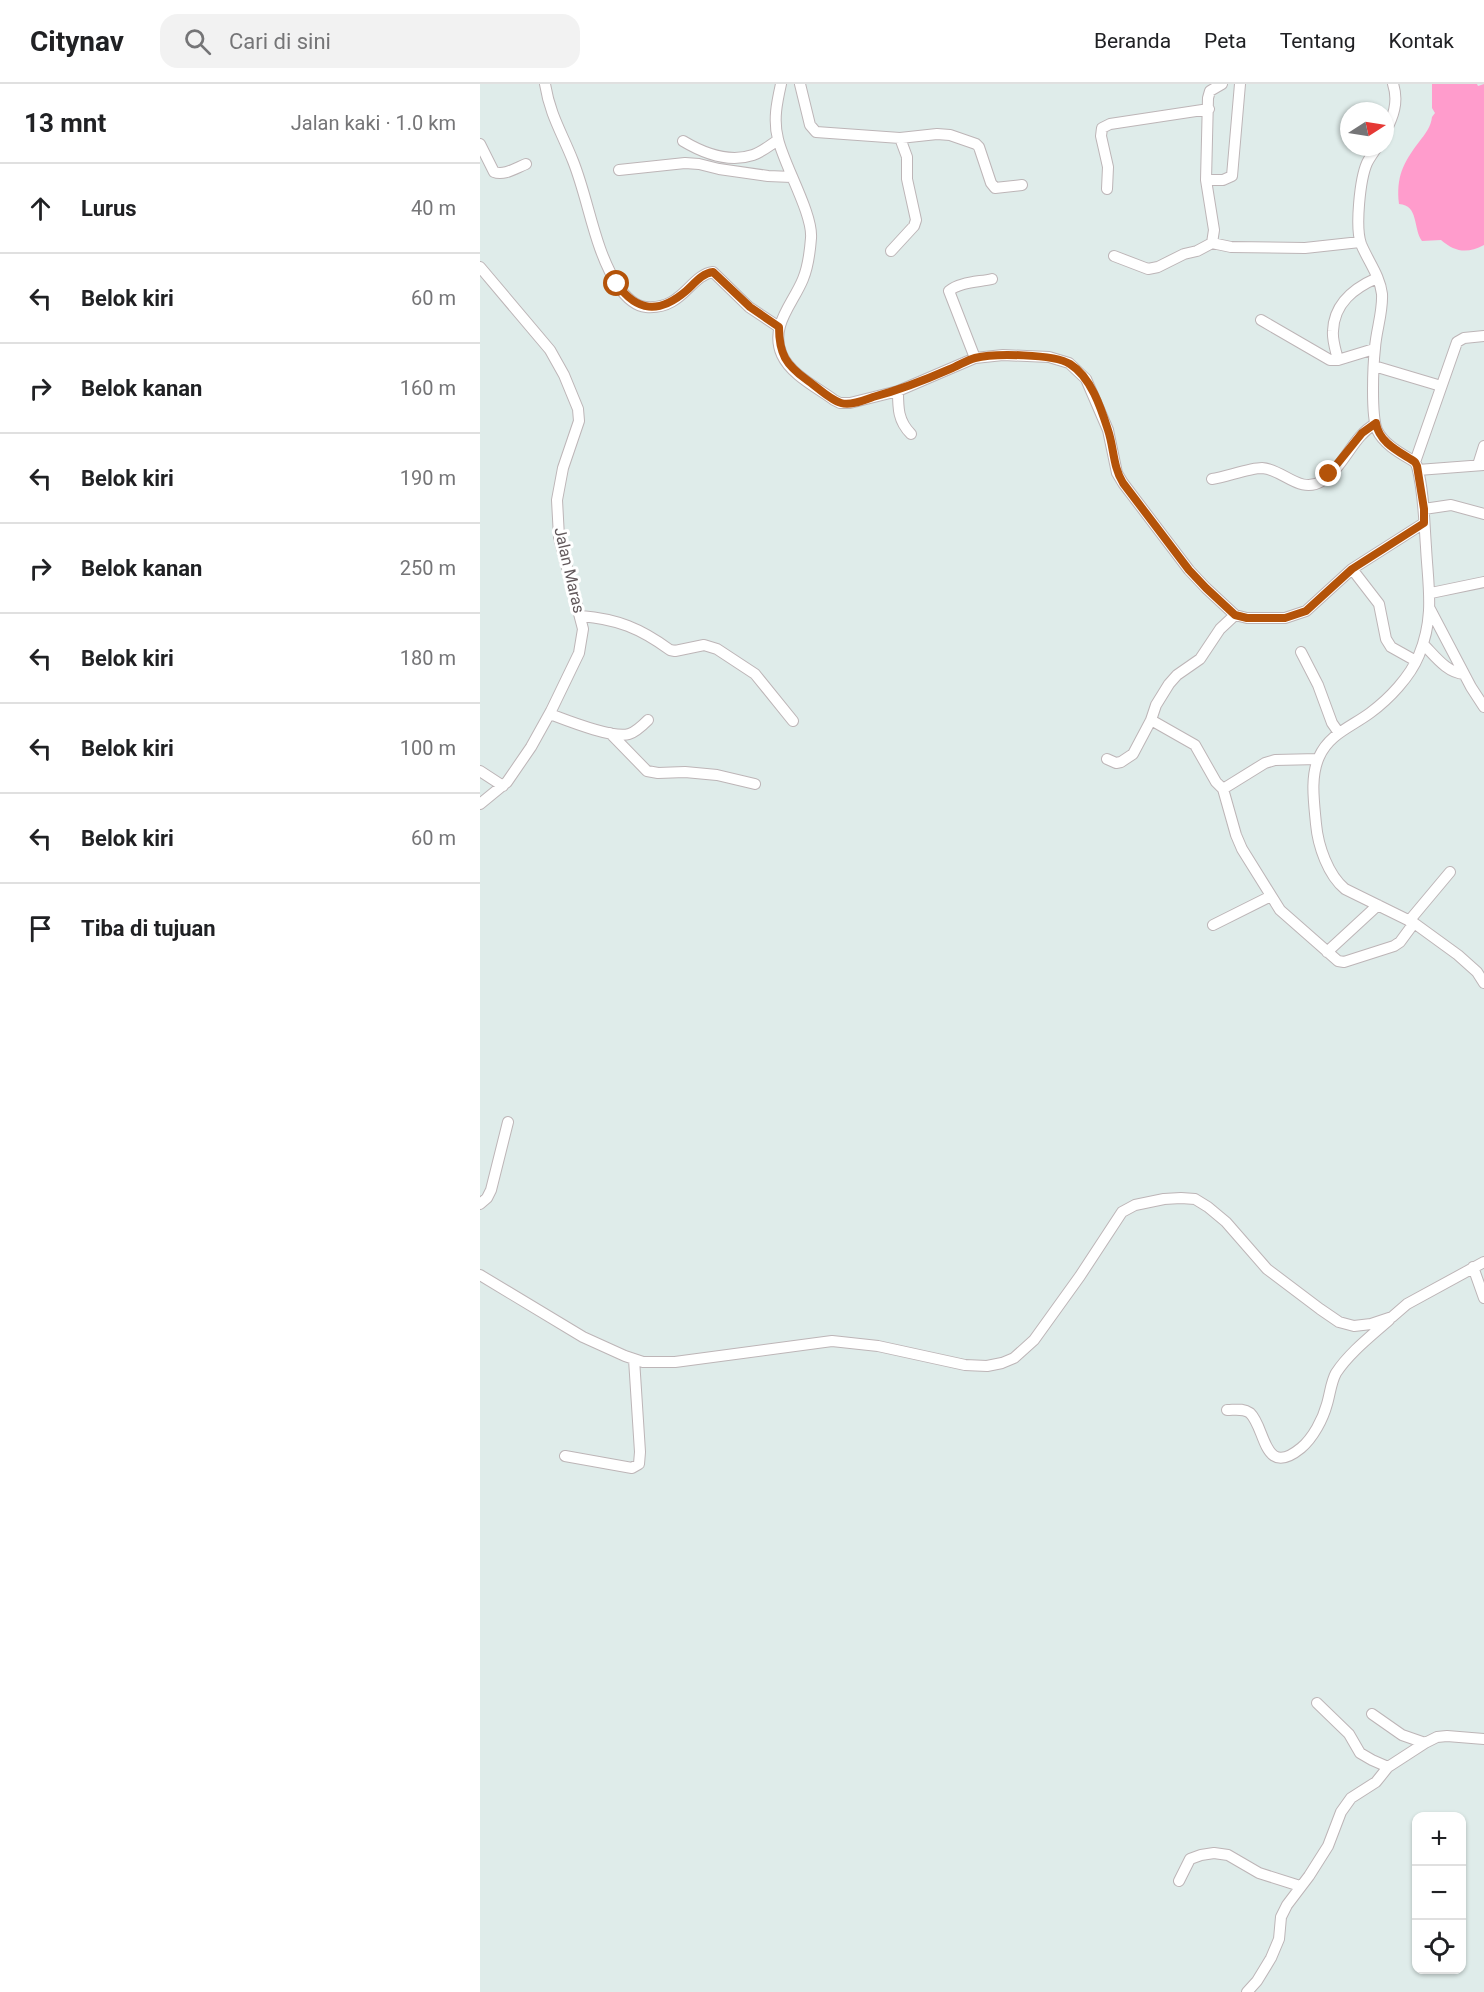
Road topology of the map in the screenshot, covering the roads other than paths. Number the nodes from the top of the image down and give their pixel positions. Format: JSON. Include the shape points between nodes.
{"nodes":[{"id":1,"x":545,"y":84,"type":"edge"},
{"id":2,"x":781,"y":84,"type":"edge"},
{"id":3,"x":800,"y":84,"type":"edge"},
{"id":4,"x":1222,"y":84,"type":"edge"},
{"id":5,"x":1240,"y":84,"type":"edge"},
{"id":6,"x":1393,"y":84,"type":"edge"},
{"id":7,"x":1209,"y":109,"type":"junction"},
{"id":8,"x":1394,"y":113,"type":"edge"},
{"id":9,"x":900,"y":138,"type":"junction"},
{"id":10,"x":778,"y":140,"type":"junction"},
{"id":11,"x":683,"y":141,"type":"dead end"},
{"id":12,"x":480,"y":144,"type":"edge"},
{"id":13,"x":1371,"y":156,"type":"edge"},
{"id":14,"x":526,"y":164,"type":"dead end"},
{"id":15,"x":619,"y":170,"type":"dead end"},
{"id":16,"x":792,"y":177,"type":"junction"},
{"id":17,"x":1206,"y":180,"type":"junction"},
{"id":18,"x":1022,"y":185,"type":"dead end"},
{"id":19,"x":1107,"y":189,"type":"dead end"},
{"id":20,"x":1360,"y":242,"type":"junction"},
{"id":21,"x":1212,"y":243,"type":"junction"},
{"id":22,"x":891,"y":251,"type":"dead end"},
{"id":23,"x":1114,"y":256,"type":"dead end"},
{"id":24,"x":480,"y":267,"type":"edge"},
{"id":25,"x":1377,"y":278,"type":"junction"},
{"id":26,"x":992,"y":279,"type":"dead end"},
{"id":27,"x":1261,"y":320,"type":"dead end"},
{"id":28,"x":779,"y":327,"type":"junction"},
{"id":29,"x":1484,"y":336,"type":"edge"},
{"id":30,"x":1374,"y":350,"type":"junction"},
{"id":31,"x":975,"y":358,"type":"junction"},
{"id":32,"x":1338,"y":360,"type":"junction"},
{"id":33,"x":1374,"y":366,"type":"junction"},
{"id":34,"x":1441,"y":386,"type":"junction"},
{"id":35,"x":898,"y":391,"type":"junction"},
{"id":36,"x":1376,"y":423,"type":"junction"},
{"id":37,"x":911,"y":434,"type":"dead end"},
{"id":38,"x":1484,"y":446,"type":"edge"},
{"id":39,"x":1481,"y":465,"type":"edge"},
{"id":40,"x":1416,"y":466,"type":"junction"},
{"id":41,"x":1212,"y":479,"type":"dead end"},
{"id":42,"x":1424,"y":509,"type":"junction"},
{"id":43,"x":1484,"y":514,"type":"edge"},
{"id":44,"x":1424,"y":523,"type":"junction"},
{"id":45,"x":1352,"y":569,"type":"junction"},
{"id":46,"x":1484,"y":582,"type":"edge"},
{"id":47,"x":1431,"y":593,"type":"junction"},
{"id":48,"x":1430,"y":609,"type":"junction"},
{"id":49,"x":1235,"y":615,"type":"junction"},
{"id":50,"x":581,"y":616,"type":"junction"},
{"id":51,"x":1423,"y":644,"type":"junction"},
{"id":52,"x":1301,"y":652,"type":"dead end"},
{"id":53,"x":1416,"y":661,"type":"junction"},
{"id":54,"x":1464,"y":674,"type":"junction"},
{"id":55,"x":1484,"y":706,"type":"edge"},
{"id":56,"x":549,"y":714,"type":"junction"},
{"id":57,"x":648,"y":720,"type":"dead end"},
{"id":58,"x":1151,"y":720,"type":"junction"},
{"id":59,"x":793,"y":721,"type":"dead end"},
{"id":60,"x":610,"y":733,"type":"junction"},
{"id":61,"x":1339,"y":733,"type":"junction"},
{"id":62,"x":1107,"y":759,"type":"dead end"},
{"id":63,"x":1318,"y":759,"type":"junction"},
{"id":64,"x":480,"y":771,"type":"edge"},
{"id":65,"x":755,"y":784,"type":"dead end"},
{"id":66,"x":503,"y":786,"type":"junction"},
{"id":67,"x":1223,"y":789,"type":"junction"},
{"id":68,"x":480,"y":804,"type":"edge"},
{"id":69,"x":1450,"y":872,"type":"dead end"},
{"id":70,"x":1271,"y":896,"type":"junction"},
{"id":71,"x":1378,"y":904,"type":"junction"},
{"id":72,"x":1412,"y":922,"type":"junction"},
{"id":73,"x":1213,"y":925,"type":"dead end"},
{"id":74,"x":1327,"y":952,"type":"junction"},
{"id":75,"x":1484,"y":983,"type":"edge"},
{"id":76,"x":508,"y":1122,"type":"dead end"},
{"id":77,"x":480,"y":1204,"type":"edge"},
{"id":78,"x":1484,"y":1262,"type":"edge"},
{"id":79,"x":1473,"y":1267,"type":"junction"},
{"id":80,"x":480,"y":1275,"type":"edge"},
{"id":81,"x":1484,"y":1298,"type":"edge"},
{"id":82,"x":1392,"y":1317,"type":"junction"},
{"id":83,"x":634,"y":1359,"type":"junction"},
{"id":84,"x":1227,"y":1410,"type":"dead end"},
{"id":85,"x":565,"y":1456,"type":"dead end"},
{"id":86,"x":1317,"y":1703,"type":"dead end"},
{"id":87,"x":1372,"y":1714,"type":"dead end"},
{"id":88,"x":1484,"y":1739,"type":"edge"},
{"id":89,"x":1425,"y":1743,"type":"junction"},
{"id":90,"x":1388,"y":1767,"type":"junction"},
{"id":91,"x":1179,"y":1881,"type":"dead end"},
{"id":92,"x":1300,"y":1886,"type":"junction"},
{"id":93,"x":1247,"y":1992,"type":"edge"}],
"edges":[{"from":1,"to":28,"type":"street","via":[[552,116],[573,161],[602,251],[626,297],[644,307],[668,304],[713,272],[750,307]]},
{"from":2,"to":10,"type":"street","via":[[775,124]]},
{"from":3,"to":9,"type":"street","via":[[810,125],[816,132]]},
{"from":4,"to":7,"type":"street","via":[[1210,91]]},
{"from":5,"to":17,"type":"street","via":[[1232,176]]},
{"from":6,"to":8,"type":"street"},
{"from":7,"to":17,"type":"street"},
{"from":7,"to":19,"type":"street","via":[[1102,128]]},
{"from":9,"to":18,"type":"street","via":[[937,134],[959,137],[979,147],[993,186],[1000,189]]},
{"from":9,"to":22,"type":"street","via":[[907,157],[906,179],[916,219]]},
{"from":10,"to":11,"type":"street","via":[[755,154],[740,157],[710,154]]},
{"from":10,"to":16,"type":"street"},
{"from":12,"to":14,"type":"street","via":[[497,174]]},
{"from":13,"to":20,"type":"street","via":[[1362,188]]},
{"from":15,"to":16,"type":"street","via":[[685,163]]},
{"from":16,"to":28,"type":"street","via":[[810,225],[811,241],[803,278]]},
{"from":17,"to":21,"type":"street","via":[[1214,230]]},
{"from":20,"to":21,"type":"street","via":[[1305,248]]},
{"from":20,"to":25,"type":"street"},
{"from":21,"to":23,"type":"street","via":[[1148,269]]},
{"from":24,"to":50,"type":"street","name":"Jalan Maras","via":[[550,350],[578,409],[579,421],[557,500],[559,537]]},
{"from":25,"to":30,"type":"street","via":[[1382,295]]},
{"from":25,"to":32,"type":"street","via":[[1349,294],[1336,316],[1333,331]]},
{"from":26,"to":31,"type":"street","via":[[958,285],[950,291]]},
{"from":27,"to":32,"type":"street","via":[[1330,360]]},
{"from":28,"to":35,"type":"street","via":[[783,356],[793,370],[840,403]]},
{"from":29,"to":34,"type":"street","via":[[1457,342]]},
{"from":30,"to":32,"type":"street"},
{"from":30,"to":33,"type":"street"},
{"from":31,"to":35,"type":"street"},
{"from":31,"to":49,"type":"street","via":[[1049,357],[1069,363],[1086,379],[1108,430],[1117,473],[1123,483],[1189,570]]},
{"from":33,"to":34,"type":"street"},
{"from":33,"to":36,"type":"street"},
{"from":34,"to":40,"type":"street"},
{"from":35,"to":37,"type":"street","via":[[900,420]]},
{"from":36,"to":40,"type":"street","via":[[1380,436]]},
{"from":36,"to":41,"type":"street","via":[[1362,433],[1329,474],[1314,484],[1302,485],[1262,468]]},
{"from":38,"to":39,"type":"street"},
{"from":39,"to":40,"type":"street"},
{"from":40,"to":42,"type":"street"},
{"from":42,"to":43,"type":"street","via":[[1450,505]]},
{"from":42,"to":44,"type":"street"},
{"from":44,"to":45,"type":"street"},
{"from":44,"to":47,"type":"street"},
{"from":45,"to":49,"type":"street","via":[[1297,615]]},
{"from":45,"to":53,"type":"street","via":[[1379,604],[1391,647]]},
{"from":46,"to":47,"type":"street"},
{"from":47,"to":48,"type":"street"},
{"from":48,"to":51,"type":"street"},
{"from":48,"to":54,"type":"street"},
{"from":49,"to":58,"type":"street","via":[[1220,629],[1200,659],[1169,684]]},
{"from":50,"to":56,"type":"street","name":"Jalan Maras","via":[[579,653]]},
{"from":50,"to":59,"type":"street","via":[[604,618],[643,631],[670,650],[711,646],[755,674]]},
{"from":51,"to":53,"type":"street"},
{"from":51,"to":54,"type":"street","via":[[1449,669]]},
{"from":52,"to":61,"type":"street"},
{"from":53,"to":61,"type":"street","via":[[1391,694]]},
{"from":54,"to":55,"type":"street"},
{"from":56,"to":60,"type":"street"},
{"from":56,"to":66,"type":"street","name":"Jalan Maras","via":[[523,761]]},
{"from":57,"to":60,"type":"street","via":[[629,734]]},
{"from":58,"to":62,"type":"street","via":[[1133,754],[1116,763]]},
{"from":58,"to":67,"type":"street","via":[[1195,745]]},
{"from":60,"to":65,"type":"street","via":[[647,771],[686,771]]},
{"from":61,"to":63,"type":"street","via":[[1327,743]]},
{"from":63,"to":67,"type":"street","via":[[1265,763]]},
{"from":63,"to":71,"type":"street","via":[[1314,797],[1325,858],[1337,883]]},
{"from":64,"to":66,"type":"street"},
{"from":66,"to":68,"type":"street","name":"Jalan Maras"},
{"from":67,"to":70,"type":"street","via":[[1242,849]]},
{"from":69,"to":72,"type":"street"},
{"from":70,"to":73,"type":"street"},
{"from":70,"to":74,"type":"street","via":[[1284,915]]},
{"from":71,"to":72,"type":"street"},
{"from":71,"to":74,"type":"street"},
{"from":72,"to":74,"type":"street","via":[[1394,946],[1344,962]]},
{"from":72,"to":75,"type":"street","via":[[1458,955]]},
{"from":76,"to":77,"type":"street","via":[[491,1190]]},
{"from":78,"to":79,"type":"street"},
{"from":79,"to":81,"type":"street"},
{"from":79,"to":82,"type":"street","via":[[1407,1304]]},
{"from":80,"to":83,"type":"street","via":[[577,1334]]},
{"from":82,"to":83,"type":"street","via":[[1354,1326],[1339,1322],[1267,1269],[1208,1207],[1195,1199],[1181,1198],[1135,1205],[1122,1212],[1034,1340],[1002,1363],[965,1365],[878,1346],[832,1341],[675,1362]]},
{"from":82,"to":84,"type":"street","via":[[1335,1374],[1320,1420],[1307,1443],[1295,1453],[1271,1454],[1250,1414]]},
{"from":83,"to":85,"type":"street","via":[[639,1464],[632,1468]]},
{"from":86,"to":90,"type":"street","via":[[1349,1734],[1360,1753]]},
{"from":87,"to":89,"type":"street","via":[[1402,1735]]},
{"from":88,"to":89,"type":"street","via":[[1447,1736]]},
{"from":89,"to":90,"type":"street"},
{"from":90,"to":92,"type":"street","via":[[1376,1782],[1344,1806],[1328,1846]]},
{"from":91,"to":92,"type":"street","via":[[1191,1859],[1214,1853],[1228,1855],[1258,1873]]},
{"from":92,"to":93,"type":"street","via":[[1281,1917],[1279,1939],[1271,1958]]}]}
